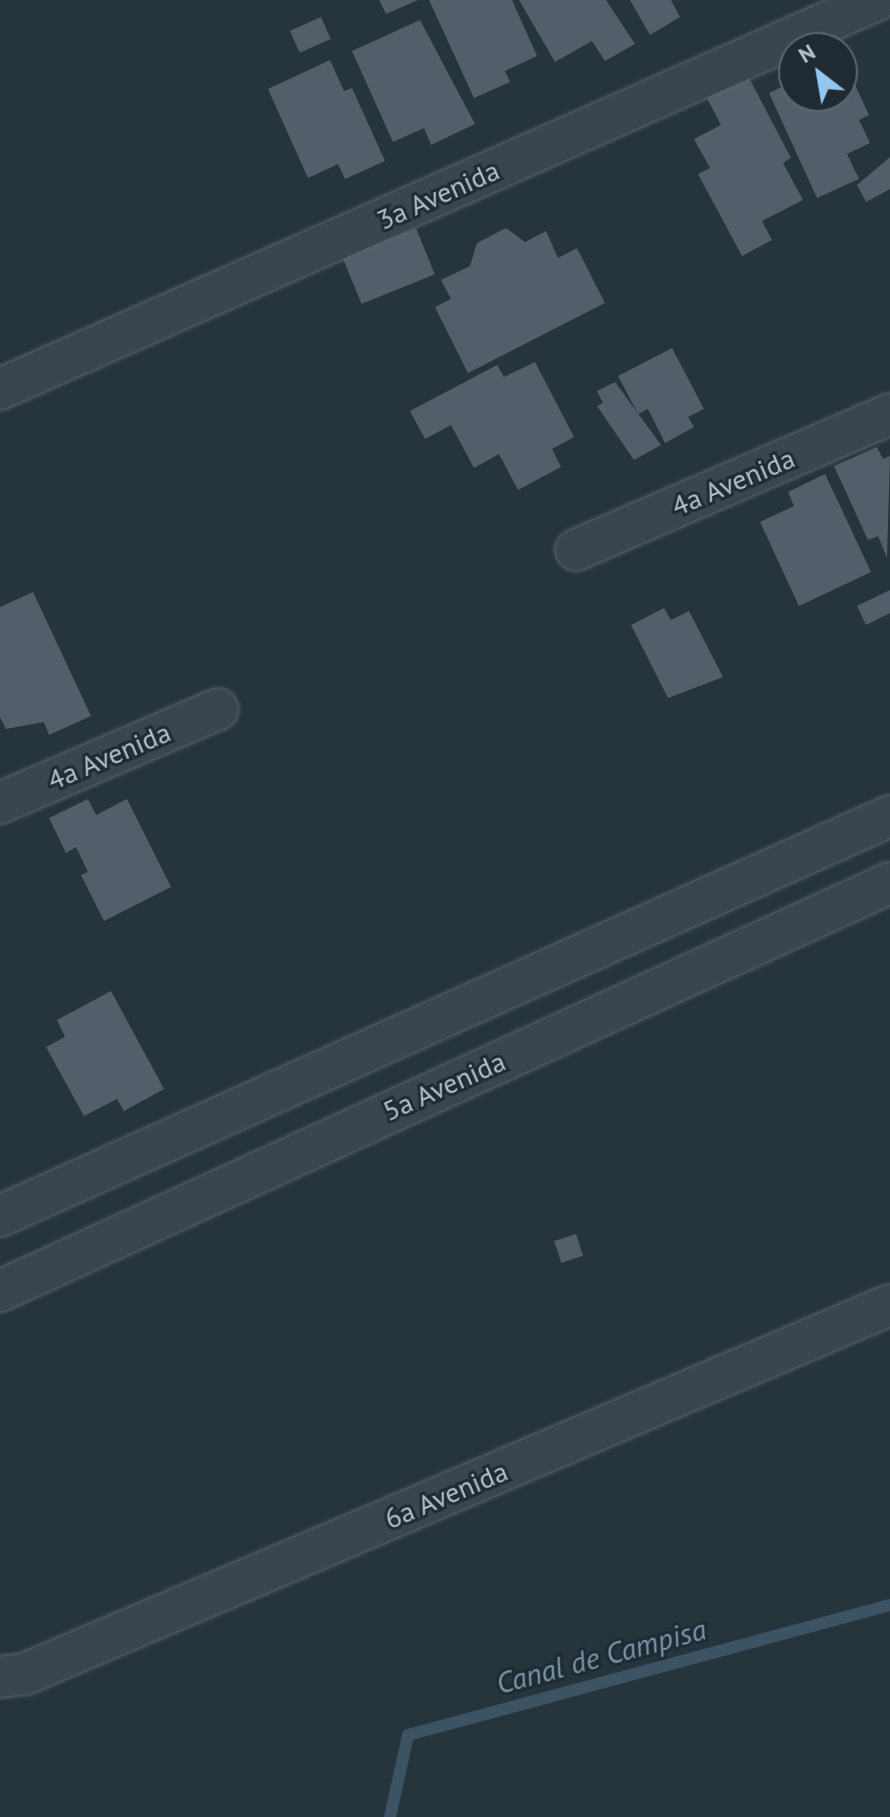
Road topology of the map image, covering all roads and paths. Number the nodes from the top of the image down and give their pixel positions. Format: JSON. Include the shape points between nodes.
{"nodes":[{"id":1,"x":877,"y":0,"type":"edge"},
{"id":2,"x":0,"y":389,"type":"edge"},
{"id":3,"x":890,"y":414,"type":"edge"},
{"id":4,"x":576,"y":550,"type":"dead end"},
{"id":5,"x":218,"y":709,"type":"dead end"},
{"id":6,"x":0,"y":803,"type":"edge"},
{"id":7,"x":890,"y":816,"type":"edge"},
{"id":8,"x":890,"y":883,"type":"edge"},
{"id":9,"x":332,"y":1066,"type":"junction"},
{"id":10,"x":361,"y":1124,"type":"junction"},
{"id":11,"x":0,"y":1216,"type":"edge"},
{"id":12,"x":0,"y":1291,"type":"edge"},
{"id":13,"x":890,"y":1305,"type":"edge"},
{"id":14,"x":0,"y":1677,"type":"edge"}],
"edges":[{"from":1,"to":2,"type":"street","name":"3a Avenida"},
{"from":3,"to":4,"type":"street","name":"4a Avenida"},
{"from":5,"to":6,"type":"street","name":"4a Avenida"},
{"from":7,"to":9,"type":"street"},
{"from":8,"to":10,"type":"street","name":"5a Avenida"},
{"from":9,"to":10,"type":"street"},
{"from":9,"to":11,"type":"street"},
{"from":10,"to":12,"type":"street","name":"5a Avenida"},
{"from":13,"to":14,"type":"street","name":"6a Avenida","via":[[25,1674]]}]}
